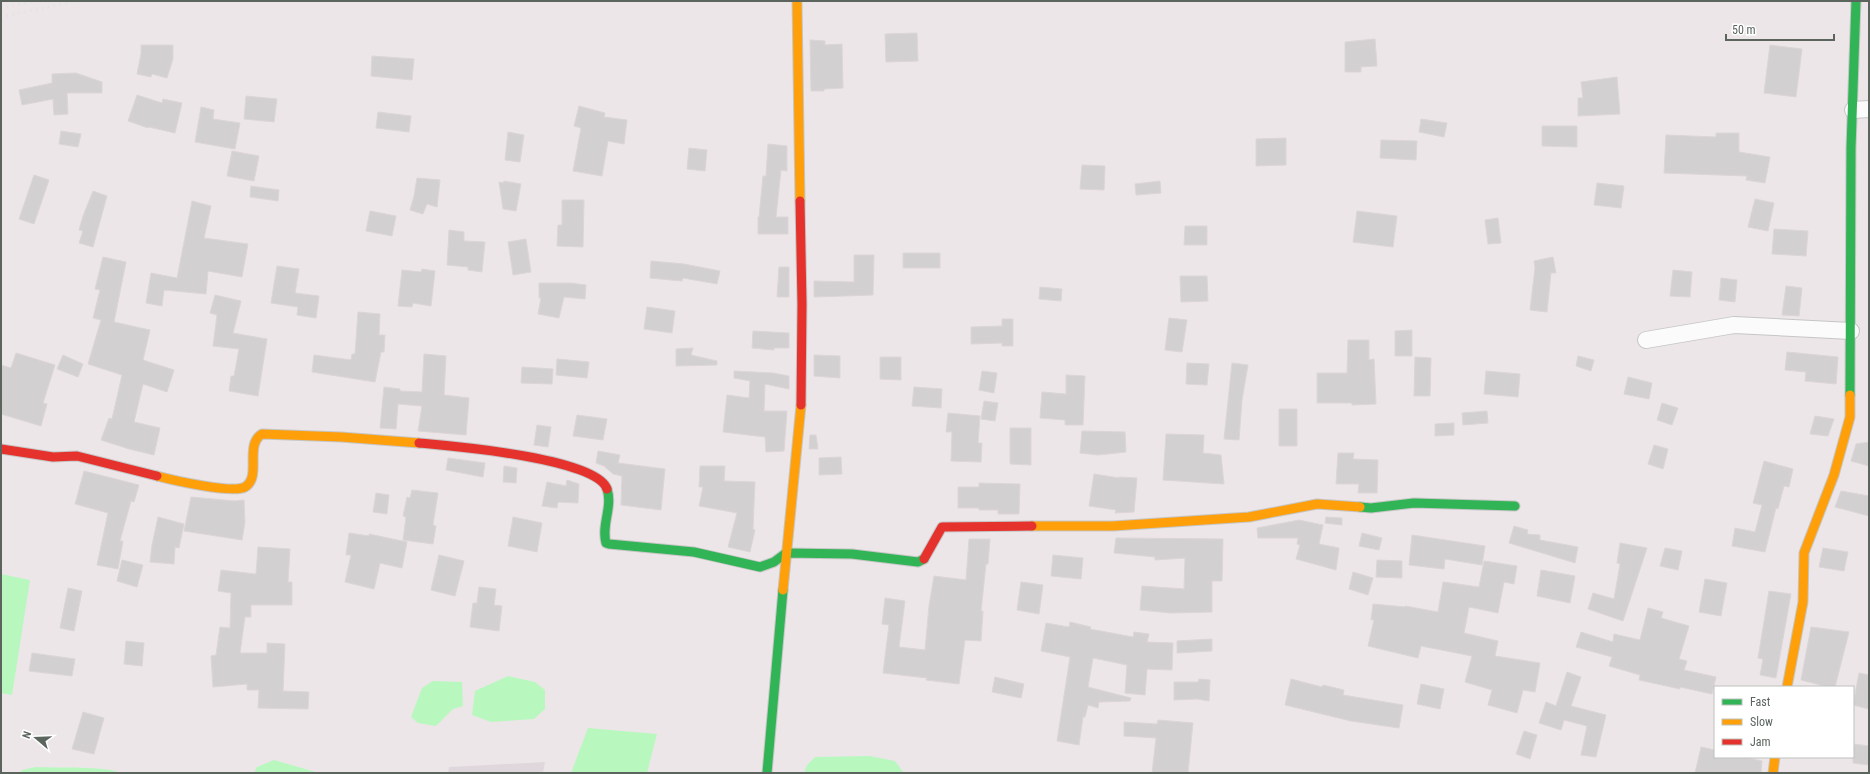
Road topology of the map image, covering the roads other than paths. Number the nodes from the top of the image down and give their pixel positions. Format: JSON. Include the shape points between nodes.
{"nodes":[{"id":1,"x":797,"y":1,"type":"edge"},
{"id":2,"x":1856,"y":1,"type":"edge"},
{"id":3,"x":1853,"y":110,"type":"junction"},
{"id":4,"x":1869,"y":110,"type":"edge"},
{"id":5,"x":1851,"y":331,"type":"junction"},
{"id":6,"x":1646,"y":340,"type":"dead end"},
{"id":7,"x":1,"y":449,"type":"edge"},
{"id":8,"x":1515,"y":506,"type":"dead end"},
{"id":9,"x":786,"y":553,"type":"junction"},
{"id":10,"x":1787,"y":686,"type":"edge"},
{"id":11,"x":1775,"y":758,"type":"edge"},
{"id":12,"x":767,"y":773,"type":"edge"},
{"id":13,"x":1773,"y":773,"type":"edge"}],
"edges":[{"from":1,"to":9,"type":"street","via":[[801,400]]},
{"from":2,"to":3,"type":"street"},
{"from":3,"to":4,"type":"street"},
{"from":3,"to":5,"type":"street"},
{"from":5,"to":6,"type":"street","via":[[1734,325]]},
{"from":5,"to":10,"type":"street","via":[[1850,418],[1834,475],[1804,553],[1804,602]]},
{"from":7,"to":9,"type":"street","via":[[53,457],[77,456],[183,483],[236,489],[245,487],[250,482],[254,443],[262,434],[341,437],[464,447],[549,460],[600,478],[608,488],[607,519],[603,534],[606,543],[609,544],[694,552],[760,567],[774,562]]},
{"from":8,"to":9,"type":"street","via":[[1414,503],[1371,508],[1317,504],[1249,517],[1171,523],[942,527],[936,532],[928,558],[918,562],[852,554]]},
{"from":9,"to":12,"type":"street"},
{"from":11,"to":13,"type":"street"}]}
